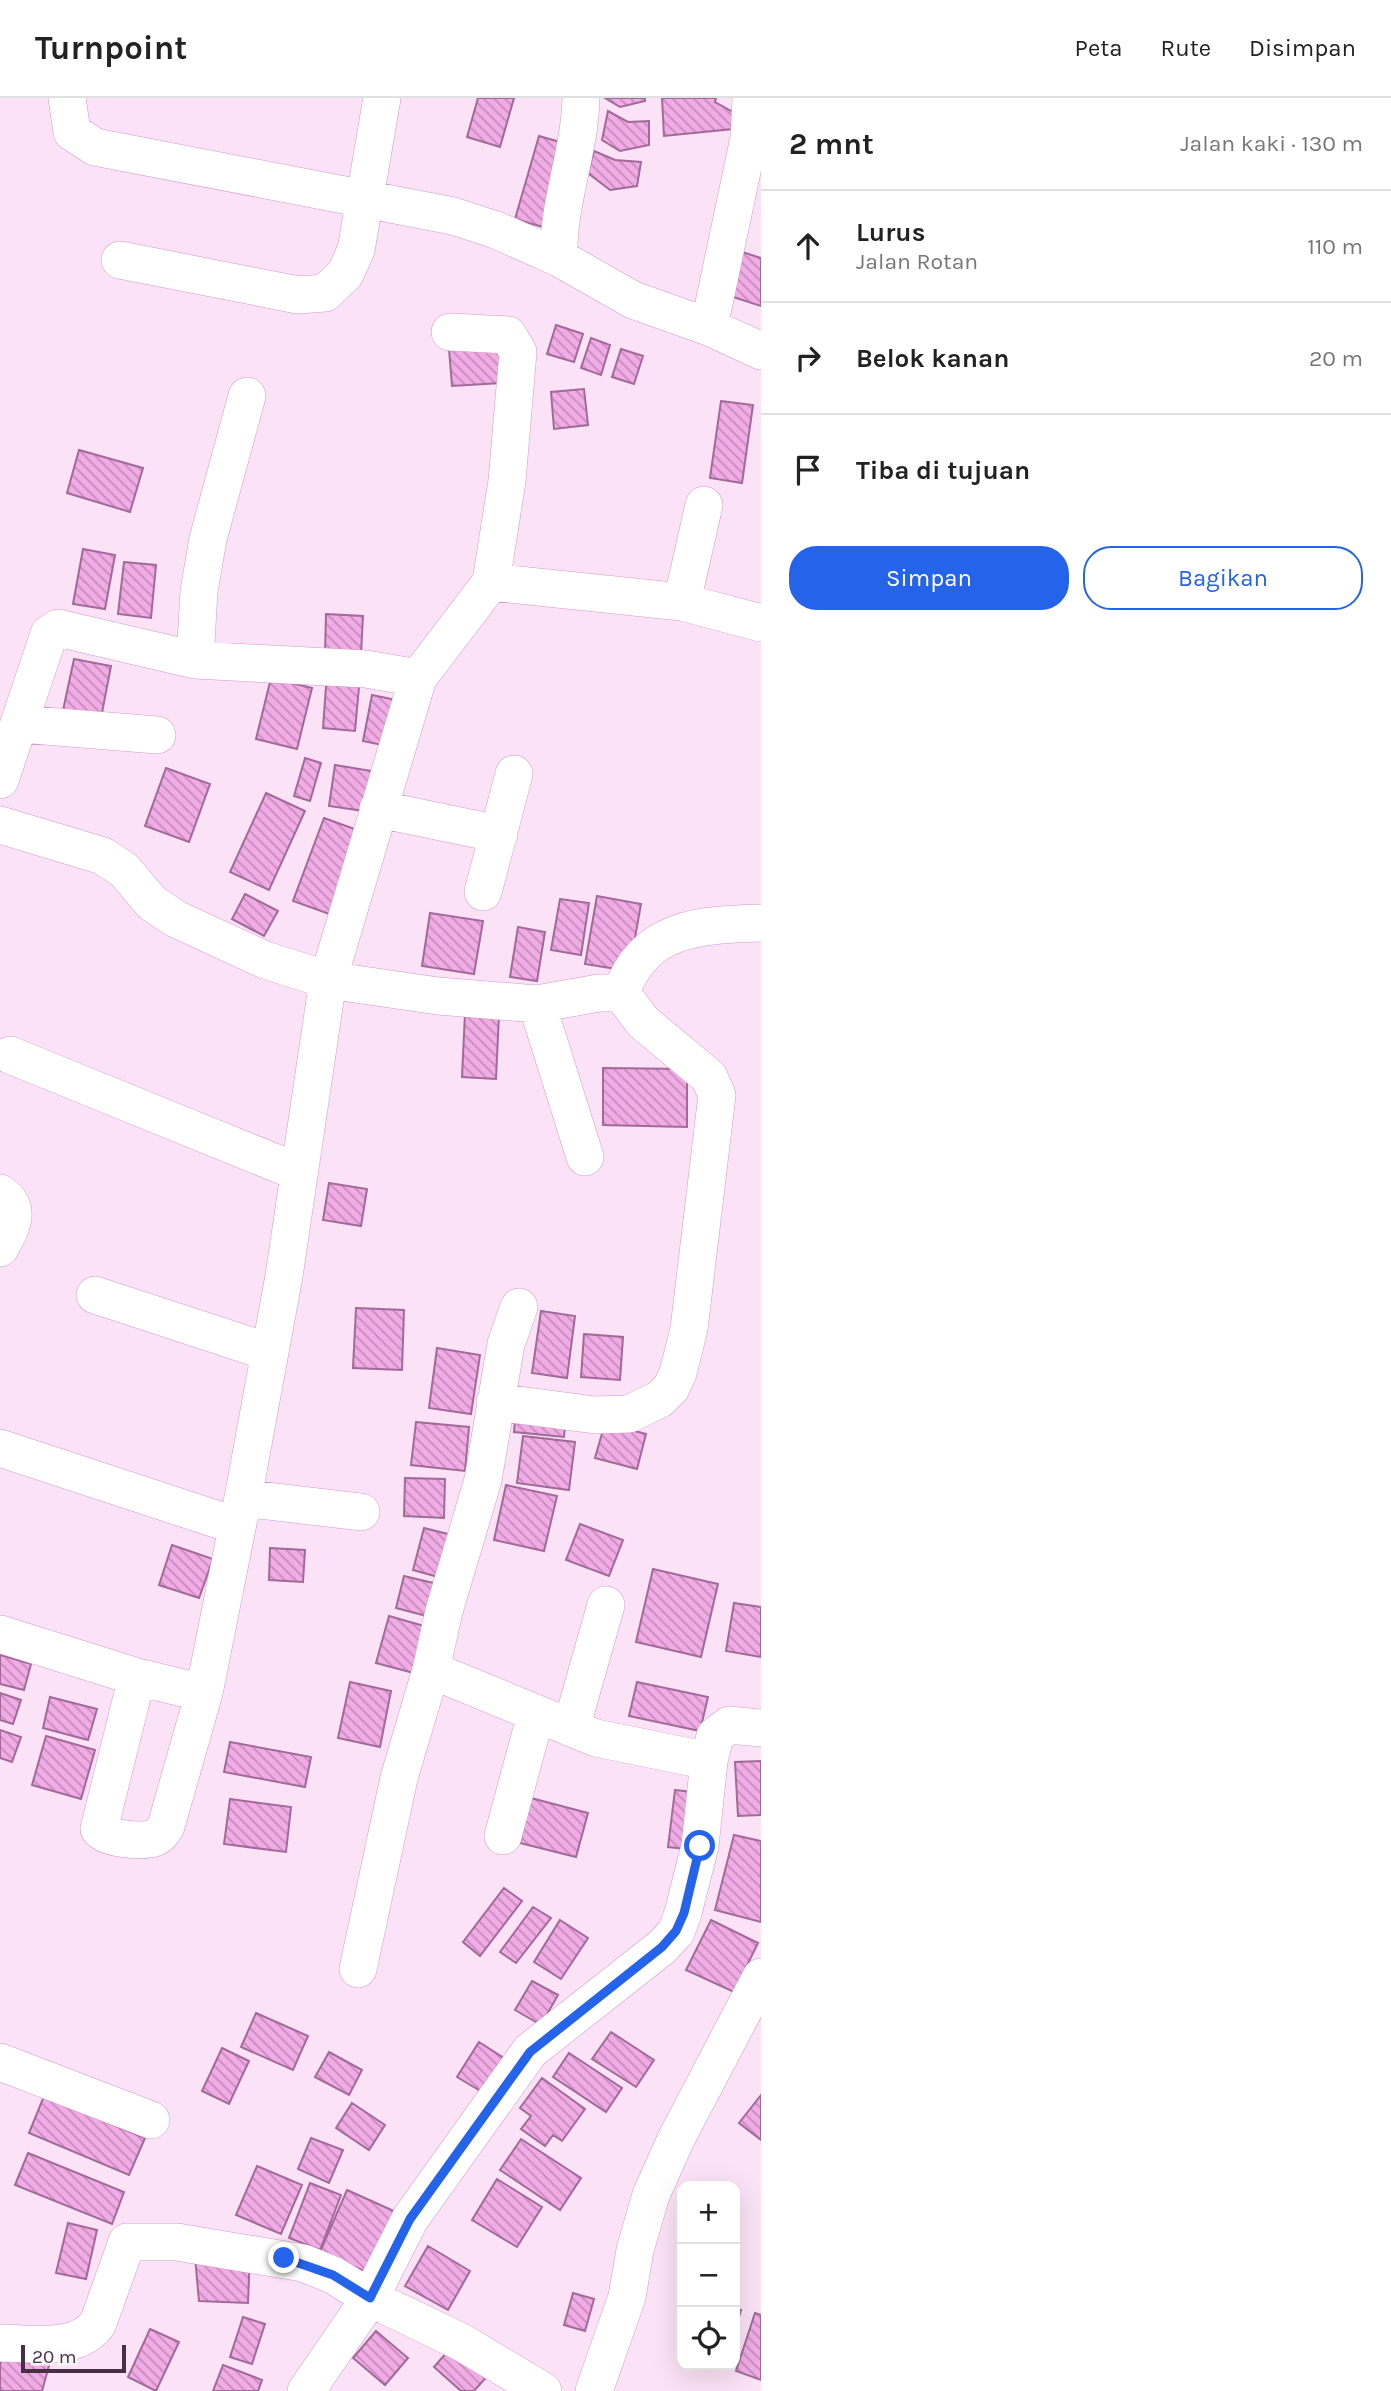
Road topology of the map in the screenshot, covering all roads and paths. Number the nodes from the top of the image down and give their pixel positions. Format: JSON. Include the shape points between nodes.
{"nodes":[{"id":1,"x":67,"y":98,"type":"edge"},
{"id":2,"x":382,"y":98,"type":"edge"},
{"id":3,"x":581,"y":98,"type":"edge"},
{"id":4,"x":751,"y":98,"type":"edge"},
{"id":5,"x":365,"y":198,"type":"junction"},
{"id":6,"x":559,"y":258,"type":"junction"},
{"id":7,"x":120,"y":260,"type":"dead end"},
{"id":8,"x":709,"y":327,"type":"junction"},
{"id":9,"x":450,"y":332,"type":"dead end"},
{"id":10,"x":761,"y":351,"type":"edge"},
{"id":11,"x":247,"y":396,"type":"dead end"},
{"id":12,"x":704,"y":505,"type":"dead end"},
{"id":13,"x":492,"y":582,"type":"junction"},
{"id":14,"x":682,"y":602,"type":"junction"},
{"id":15,"x":761,"y":623,"type":"edge"},
{"id":16,"x":195,"y":660,"type":"junction"},
{"id":17,"x":418,"y":678,"type":"junction"},
{"id":18,"x":21,"y":724,"type":"junction"},
{"id":19,"x":157,"y":735,"type":"dead end"},
{"id":20,"x":514,"y":775,"type":"dead end"},
{"id":21,"x":0,"y":780,"type":"edge"},
{"id":22,"x":378,"y":809,"type":"junction"},
{"id":23,"x":0,"y":825,"type":"edge"},
{"id":24,"x":499,"y":834,"type":"junction"},
{"id":25,"x":483,"y":892,"type":"dead end"},
{"id":26,"x":761,"y":923,"type":"edge"},
{"id":27,"x":328,"y":980,"type":"junction"},
{"id":28,"x":621,"y":993,"type":"junction"},
{"id":29,"x":537,"y":1004,"type":"junction"},
{"id":30,"x":10,"y":1055,"type":"dead end"},
{"id":31,"x":585,"y":1157,"type":"dead end"},
{"id":32,"x":298,"y":1172,"type":"junction"},
{"id":33,"x":0,"y":1193,"type":"edge"},
{"id":34,"x":0,"y":1248,"type":"edge"},
{"id":35,"x":94,"y":1295,"type":"dead end"},
{"id":36,"x":519,"y":1307,"type":"dead end"},
{"id":37,"x":269,"y":1352,"type":"junction"},
{"id":38,"x":495,"y":1402,"type":"junction"},
{"id":39,"x":0,"y":1448,"type":"edge"},
{"id":40,"x":361,"y":1511,"type":"dead end"},
{"id":41,"x":240,"y":1512,"type":"junction"},
{"id":42,"x":606,"y":1605,"type":"dead end"},
{"id":43,"x":0,"y":1634,"type":"edge"},
{"id":44,"x":431,"y":1670,"type":"junction"},
{"id":45,"x":137,"y":1677,"type":"junction"},
{"id":46,"x":204,"y":1693,"type":"junction"},
{"id":47,"x":536,"y":1713,"type":"junction"},
{"id":48,"x":757,"y":1716,"type":"edge"},
{"id":49,"x":571,"y":1728,"type":"junction"},
{"id":50,"x":709,"y":1761,"type":"junction"},
{"id":51,"x":503,"y":1836,"type":"dead end"},
{"id":52,"x":358,"y":1969,"type":"dead end"},
{"id":53,"x":761,"y":1977,"type":"edge"},
{"id":54,"x":0,"y":2062,"type":"edge"},
{"id":55,"x":151,"y":2120,"type":"dead end"},
{"id":56,"x":370,"y":2298,"type":"junction"},
{"id":57,"x":0,"y":2343,"type":"edge"},
{"id":58,"x":306,"y":2391,"type":"edge"},
{"id":59,"x":543,"y":2391,"type":"edge"},
{"id":60,"x":594,"y":2391,"type":"edge"}],
"edges":[{"from":1,"to":5,"type":"street","via":[[72,131],[95,147]]},
{"from":2,"to":5,"type":"street"},
{"from":3,"to":6,"type":"street","via":[[580,130],[558,233]]},
{"from":4,"to":8,"type":"street","via":[[748,138]]},
{"from":5,"to":6,"type":"street","via":[[453,216]]},
{"from":5,"to":7,"type":"street","via":[[352,262],[326,293],[298,295]]},
{"from":6,"to":8,"type":"street","via":[[633,300]]},
{"from":8,"to":10,"type":"street"},
{"from":9,"to":13,"type":"street","via":[[508,335],[519,352]]},
{"from":11,"to":16,"type":"street","via":[[208,539]]},
{"from":12,"to":14,"type":"street"},
{"from":13,"to":14,"type":"street"},
{"from":13,"to":17,"type":"street"},
{"from":14,"to":15,"type":"street"},
{"from":16,"to":17,"type":"street","via":[[366,669]]},
{"from":16,"to":18,"type":"street","via":[[58,628],[49,634]]},
{"from":17,"to":22,"type":"street"},
{"from":18,"to":19,"type":"street"},
{"from":18,"to":21,"type":"street"},
{"from":20,"to":24,"type":"street"},
{"from":22,"to":24,"type":"street"},
{"from":22,"to":27,"type":"street"},
{"from":23,"to":27,"type":"street","via":[[103,856],[124,870],[152,903],[176,919],[265,960]]},
{"from":24,"to":25,"type":"street"},
{"from":26,"to":28,"type":"street","via":[[673,935],[648,947],[628,974]]},
{"from":27,"to":29,"type":"street"},
{"from":27,"to":32,"type":"street"},
{"from":28,"to":29,"type":"street"},
{"from":28,"to":38,"type":"street","via":[[643,1022],[709,1077],[717,1095],[689,1329],[678,1373],[660,1399],[629,1414],[595,1415]]},
{"from":29,"to":31,"type":"street"},
{"from":30,"to":32,"type":"street"},
{"from":32,"to":37,"type":"street"},
{"from":33,"to":34,"type":"street","via":[[10,1201],[14,1218]]},
{"from":35,"to":37,"type":"street"},
{"from":36,"to":38,"type":"street","via":[[506,1344]]},
{"from":37,"to":41,"type":"street"},
{"from":38,"to":44,"type":"street","via":[[483,1480]]},
{"from":39,"to":41,"type":"street"},
{"from":40,"to":41,"type":"street"},
{"from":41,"to":46,"type":"street"},
{"from":42,"to":49,"type":"street"},
{"from":43,"to":45,"type":"street"},
{"from":44,"to":47,"type":"street"},
{"from":44,"to":52,"type":"street","via":[[399,1778]]},
{"from":45,"to":46,"type":"street"},
{"from":45,"to":46,"type":"street","via":[[100,1824],[105,1835],[152,1839],[164,1831]]},
{"from":47,"to":49,"type":"street"},
{"from":47,"to":51,"type":"street"},
{"from":48,"to":50,"type":"street","via":[[721,1728]]},
{"from":49,"to":50,"type":"street","via":[[596,1738]]},
{"from":50,"to":56,"type":"street","via":[[700,1846],[676,1931],[530,2052],[410,2219]]},
{"from":53,"to":60,"type":"street","via":[[651,2196],[627,2297]]},
{"from":54,"to":55,"type":"street"},
{"from":56,"to":57,"type":"street","via":[[347,2282],[303,2263],[177,2242],[131,2241],[123,2246],[91,2334],[80,2340]]},
{"from":56,"to":58,"type":"street"},
{"from":56,"to":59,"type":"street","via":[[461,2342]]}]}
